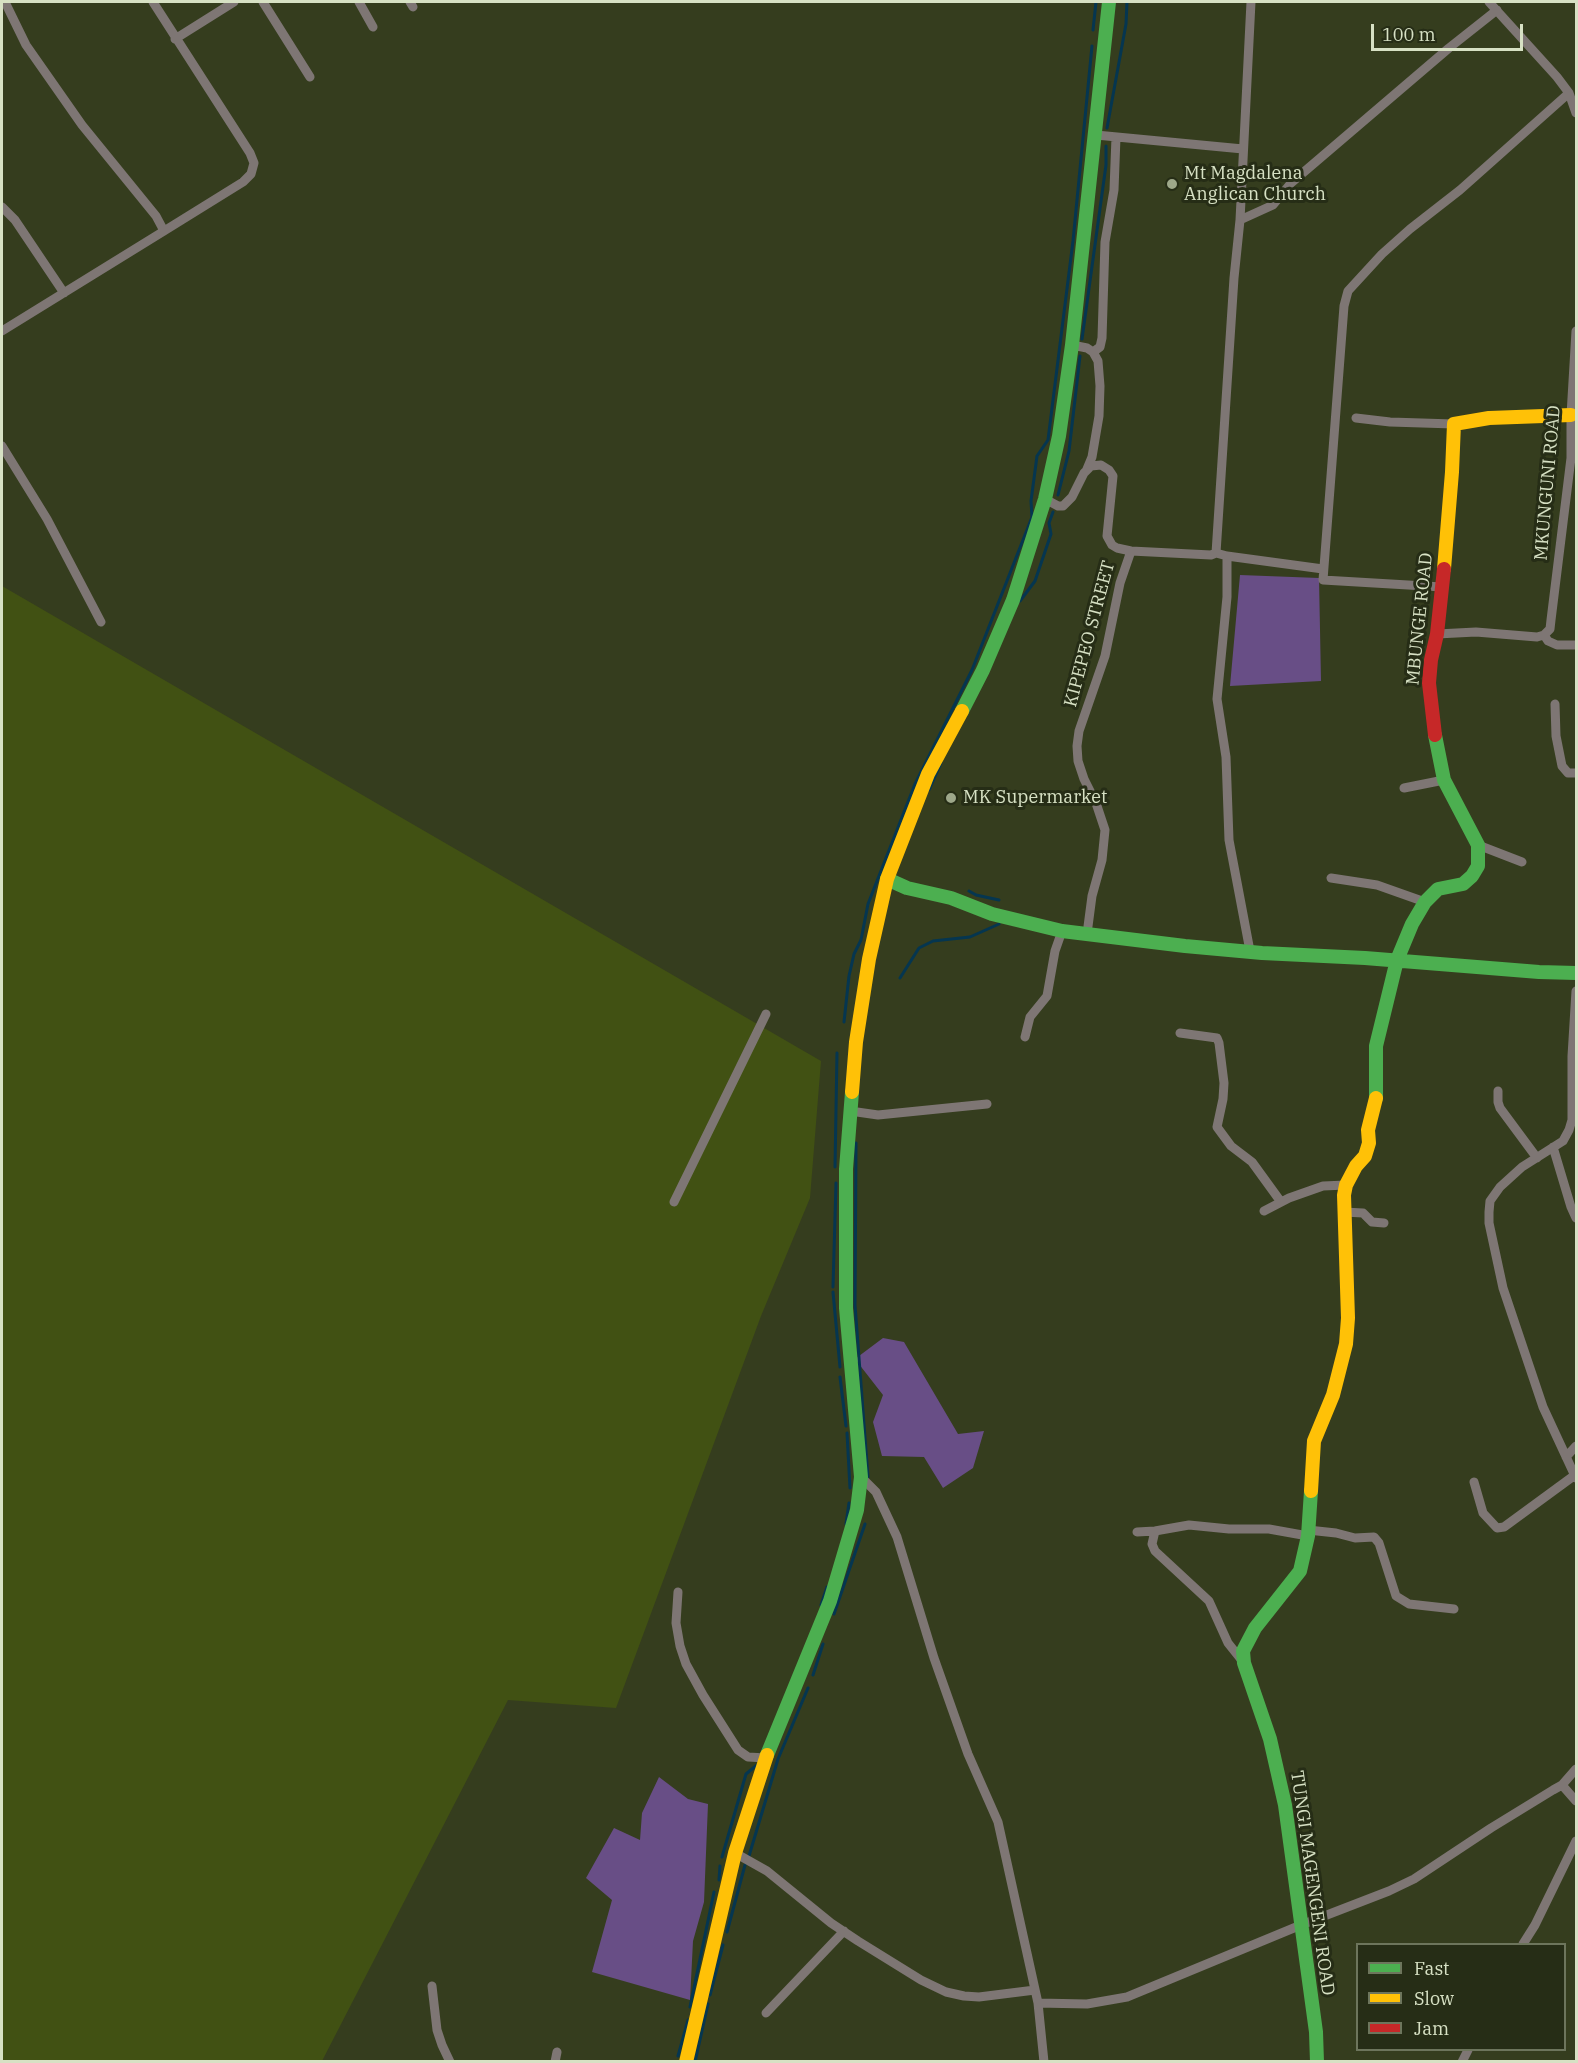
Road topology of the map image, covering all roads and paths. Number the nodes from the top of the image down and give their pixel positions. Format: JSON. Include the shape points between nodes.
{"nodes":[{"id":1,"x":5,"y":2,"type":"edge"},
{"id":2,"x":153,"y":2,"type":"edge"},
{"id":3,"x":234,"y":2,"type":"edge"},
{"id":4,"x":262,"y":2,"type":"edge"},
{"id":5,"x":359,"y":2,"type":"edge"},
{"id":6,"x":1109,"y":2,"type":"edge"},
{"id":7,"x":1251,"y":2,"type":"edge"},
{"id":8,"x":1489,"y":2,"type":"edge"},
{"id":9,"x":1497,"y":10,"type":"junction"},
{"id":10,"x":373,"y":27,"type":"dead end"},
{"id":11,"x":175,"y":39,"type":"junction"},
{"id":12,"x":310,"y":77,"type":"dead end"},
{"id":13,"x":1569,"y":93,"type":"junction"},
{"id":14,"x":1576,"y":113,"type":"edge"},
{"id":15,"x":1096,"y":135,"type":"junction"},
{"id":16,"x":1116,"y":137,"type":"junction"},
{"id":17,"x":1243,"y":149,"type":"junction"},
{"id":18,"x":2,"y":207,"type":"edge"},
{"id":19,"x":1240,"y":220,"type":"junction"},
{"id":20,"x":164,"y":231,"type":"junction"},
{"id":21,"x":64,"y":292,"type":"junction"},
{"id":22,"x":2,"y":331,"type":"edge"},
{"id":23,"x":1576,"y":331,"type":"edge"},
{"id":24,"x":1072,"y":345,"type":"junction"},
{"id":25,"x":1093,"y":352,"type":"junction"},
{"id":26,"x":1571,"y":415,"type":"junction"},
{"id":27,"x":1356,"y":418,"type":"dead end"},
{"id":28,"x":1454,"y":424,"type":"junction"},
{"id":29,"x":2,"y":446,"type":"edge"},
{"id":30,"x":1574,"y":459,"type":"edge"},
{"id":31,"x":1087,"y":469,"type":"junction"},
{"id":32,"x":1045,"y":499,"type":"junction"},
{"id":33,"x":1131,"y":551,"type":"junction"},
{"id":34,"x":1216,"y":553,"type":"junction"},
{"id":35,"x":1227,"y":556,"type":"junction"},
{"id":36,"x":1323,"y":570,"type":"junction"},
{"id":37,"x":1442,"y":587,"type":"junction"},
{"id":38,"x":101,"y":622,"type":"dead end"},
{"id":39,"x":1437,"y":634,"type":"junction"},
{"id":40,"x":1544,"y":636,"type":"junction"},
{"id":41,"x":1576,"y":645,"type":"edge"},
{"id":42,"x":1555,"y":704,"type":"dead end"},
{"id":43,"x":1576,"y":773,"type":"edge"},
{"id":44,"x":1444,"y":780,"type":"junction"},
{"id":45,"x":1404,"y":788,"type":"dead end"},
{"id":46,"x":1478,"y":845,"type":"junction"},
{"id":47,"x":1522,"y":861,"type":"dead end"},
{"id":48,"x":1331,"y":878,"type":"dead end"},
{"id":49,"x":887,"y":879,"type":"junction"},
{"id":50,"x":1425,"y":902,"type":"junction"},
{"id":51,"x":1062,"y":931,"type":"junction"},
{"id":52,"x":1088,"y":934,"type":"junction"},
{"id":53,"x":1250,"y":951,"type":"junction"},
{"id":54,"x":1397,"y":960,"type":"junction"},
{"id":55,"x":1576,"y":973,"type":"edge"},
{"id":56,"x":1576,"y":991,"type":"edge"},
{"id":57,"x":766,"y":1014,"type":"dead end"},
{"id":58,"x":1180,"y":1033,"type":"dead end"},
{"id":59,"x":1025,"y":1037,"type":"dead end"},
{"id":60,"x":1498,"y":1091,"type":"dead end"},
{"id":61,"x":987,"y":1104,"type":"dead end"},
{"id":62,"x":850,"y":1110,"type":"junction"},
{"id":63,"x":1553,"y":1147,"type":"junction"},
{"id":64,"x":1537,"y":1158,"type":"junction"},
{"id":65,"x":1346,"y":1185,"type":"junction"},
{"id":66,"x":674,"y":1202,"type":"dead end"},
{"id":67,"x":1281,"y":1202,"type":"junction"},
{"id":68,"x":1264,"y":1211,"type":"dead end"},
{"id":69,"x":1344,"y":1212,"type":"junction"},
{"id":70,"x":1576,"y":1218,"type":"edge"},
{"id":71,"x":1384,"y":1223,"type":"dead end"},
{"id":72,"x":1576,"y":1446,"type":"edge"},
{"id":73,"x":1566,"y":1456,"type":"junction"},
{"id":74,"x":861,"y":1477,"type":"junction"},
{"id":75,"x":1576,"y":1477,"type":"edge"},
{"id":76,"x":1474,"y":1482,"type":"dead end"},
{"id":77,"x":1155,"y":1531,"type":"junction"},
{"id":78,"x":1137,"y":1532,"type":"dead end"},
{"id":79,"x":1308,"y":1533,"type":"junction"},
{"id":80,"x":678,"y":1592,"type":"dead end"},
{"id":81,"x":1454,"y":1609,"type":"dead end"},
{"id":82,"x":1244,"y":1663,"type":"junction"},
{"id":83,"x":766,"y":1758,"type":"junction"},
{"id":84,"x":1576,"y":1769,"type":"edge"},
{"id":85,"x":1562,"y":1785,"type":"junction"},
{"id":86,"x":1576,"y":1801,"type":"edge"},
{"id":87,"x":1576,"y":1841,"type":"edge"},
{"id":88,"x":735,"y":1853,"type":"junction"},
{"id":89,"x":1301,"y":1925,"type":"junction"},
{"id":90,"x":844,"y":1931,"type":"junction"},
{"id":91,"x":1524,"y":1943,"type":"edge"},
{"id":92,"x":432,"y":1986,"type":"dead end"},
{"id":93,"x":1035,"y":1990,"type":"junction"},
{"id":94,"x":1038,"y":2003,"type":"junction"},
{"id":95,"x":766,"y":2013,"type":"dead end"},
{"id":96,"x":450,"y":2061,"type":"edge"},
{"id":97,"x":687,"y":2061,"type":"edge"},
{"id":98,"x":1044,"y":2061,"type":"edge"},
{"id":99,"x":1317,"y":2061,"type":"edge"}],
"edges":[{"from":1,"to":20,"type":"street","via":[[26,45],[58,92]]},
{"from":2,"to":11,"type":"street"},
{"from":3,"to":11,"type":"street"},
{"from":4,"to":12,"type":"street"},
{"from":5,"to":10,"type":"street"},
{"from":6,"to":15,"type":"street"},
{"from":7,"to":17,"type":"street"},
{"from":8,"to":9,"type":"street"},
{"from":9,"to":13,"type":"street"},
{"from":9,"to":19,"type":"street","via":[[1291,183],[1273,205]]},
{"from":11,"to":20,"type":"street","via":[[254,163],[248,178]]},
{"from":13,"to":14,"type":"street"},
{"from":13,"to":36,"type":"street","via":[[1382,254],[1348,291],[1342,321]]},
{"from":15,"to":16,"type":"street"},
{"from":15,"to":24,"type":"street"},
{"from":16,"to":17,"type":"street"},
{"from":16,"to":25,"type":"street","via":[[1114,190],[1105,242],[1102,338],[1100,347]]},
{"from":17,"to":19,"type":"street"},
{"from":18,"to":21,"type":"street"},
{"from":19,"to":34,"type":"street"},
{"from":20,"to":21,"type":"street"},
{"from":21,"to":22,"type":"street"},
{"from":23,"to":26,"type":"street","name":"MKUNGUNI ROAD"},
{"from":24,"to":25,"type":"street"},
{"from":24,"to":32,"type":"street"},
{"from":25,"to":31,"type":"street","via":[[1098,361],[1099,416]]},
{"from":26,"to":28,"type":"street","via":[[1489,418]]},
{"from":26,"to":30,"type":"street","name":"MKUNGUNI ROAD"},
{"from":27,"to":28,"type":"street"},
{"from":28,"to":37,"type":"street","name":"MBUNGE ROAD"},
{"from":29,"to":38,"type":"street","via":[[47,519]]},
{"from":30,"to":40,"type":"street","name":"MKUNGUNI ROAD","via":[[1551,620]]},
{"from":31,"to":32,"type":"street","via":[[1063,506]]},
{"from":31,"to":33,"type":"street","via":[[1101,465],[1111,473],[1107,536],[1112,545]]},
{"from":32,"to":49,"type":"street","via":[[1013,600],[983,670],[928,774]]},
{"from":33,"to":34,"type":"street"},
{"from":33,"to":52,"type":"street","name":"KIPEPEO STREET","via":[[1077,746],[1078,761],[1105,830]]},
{"from":34,"to":35,"type":"street"},
{"from":35,"to":36,"type":"street"},
{"from":35,"to":53,"type":"street","via":[[1217,699],[1226,756],[1229,840]]},
{"from":36,"to":37,"type":"street","via":[[1323,580]]},
{"from":37,"to":39,"type":"street","name":"MBUNGE ROAD"},
{"from":39,"to":40,"type":"street"},
{"from":39,"to":44,"type":"street","name":"MBUNGE ROAD","via":[[1429,683]]},
{"from":40,"to":41,"type":"street","via":[[1557,645]]},
{"from":42,"to":43,"type":"street","via":[[1562,766],[1568,773]]},
{"from":44,"to":45,"type":"street"},
{"from":44,"to":46,"type":"street","name":"MBUNGE ROAD"},
{"from":46,"to":47,"type":"street"},
{"from":46,"to":50,"type":"street","via":[[1478,866],[1472,876],[1463,884],[1438,889]]},
{"from":48,"to":50,"type":"street","via":[[1377,885]]},
{"from":49,"to":51,"type":"street","via":[[992,914]]},
{"from":49,"to":62,"type":"street","via":[[857,1032]]},
{"from":50,"to":54,"type":"street"},
{"from":51,"to":52,"type":"street"},
{"from":51,"to":59,"type":"street","via":[[1047,996],[1030,1017]]},
{"from":52,"to":53,"type":"street"},
{"from":53,"to":54,"type":"street"},
{"from":54,"to":55,"type":"street"},
{"from":54,"to":65,"type":"street","via":[[1376,1046],[1376,1094],[1369,1143]]},
{"from":56,"to":63,"type":"street","via":[[1572,1120],[1563,1141]]},
{"from":57,"to":66,"type":"street"},
{"from":58,"to":67,"type":"street","via":[[1217,1038],[1220,1043],[1224,1083],[1217,1127],[1231,1146],[1252,1162]]},
{"from":60,"to":64,"type":"street","via":[[1500,1108]]},
{"from":61,"to":62,"type":"street","via":[[878,1115]]},
{"from":62,"to":74,"type":"street","via":[[846,1308]]},
{"from":63,"to":64,"type":"street"},
{"from":63,"to":70,"type":"street"},
{"from":64,"to":73,"type":"street","via":[[1500,1187],[1490,1201],[1489,1223],[1503,1288],[1543,1407]]},
{"from":65,"to":67,"type":"street","via":[[1323,1186]]},
{"from":65,"to":69,"type":"street"},
{"from":67,"to":68,"type":"street"},
{"from":69,"to":71,"type":"street","via":[[1362,1213],[1372,1222]]},
{"from":69,"to":79,"type":"street","via":[[1346,1344],[1333,1395],[1314,1441]]},
{"from":72,"to":73,"type":"street"},
{"from":73,"to":75,"type":"street"},
{"from":74,"to":83,"type":"street","via":[[857,1510],[830,1601]]},
{"from":74,"to":93,"type":"street","via":[[876,1492],[897,1537],[937,1668],[998,1822]]},
{"from":75,"to":76,"type":"street","via":[[1497,1528],[1483,1513]]},
{"from":77,"to":78,"type":"street"},
{"from":77,"to":79,"type":"street","via":[[1189,1525]]},
{"from":77,"to":82,"type":"street","via":[[1155,1551],[1209,1601],[1228,1643]]},
{"from":79,"to":81,"type":"street","via":[[1374,1537],[1396,1596],[1409,1604]]},
{"from":79,"to":82,"type":"street","via":[[1300,1571],[1255,1628],[1244,1651]]},
{"from":80,"to":83,"type":"street","via":[[676,1623],[686,1664],[738,1750],[748,1757]]},
{"from":82,"to":89,"type":"street","name":"TUNGI MAGENGENI ROAD","via":[[1270,1739],[1285,1805]]},
{"from":83,"to":88,"type":"street"},
{"from":84,"to":85,"type":"street"},
{"from":85,"to":86,"type":"street"},
{"from":85,"to":89,"type":"street","via":[[1414,1879]]},
{"from":87,"to":91,"type":"street"},
{"from":88,"to":90,"type":"street","via":[[767,1871]]},
{"from":88,"to":97,"type":"street"},
{"from":89,"to":94,"type":"street","via":[[1127,1997],[1087,2004]]},
{"from":89,"to":99,"type":"street","name":"TUNGI MAGENGENI ROAD"},
{"from":90,"to":93,"type":"street","via":[[946,1992],[979,1997]]},
{"from":90,"to":95,"type":"street"},
{"from":92,"to":96,"type":"street","via":[[437,2030]]},
{"from":93,"to":94,"type":"street"},
{"from":94,"to":98,"type":"street"}]}
